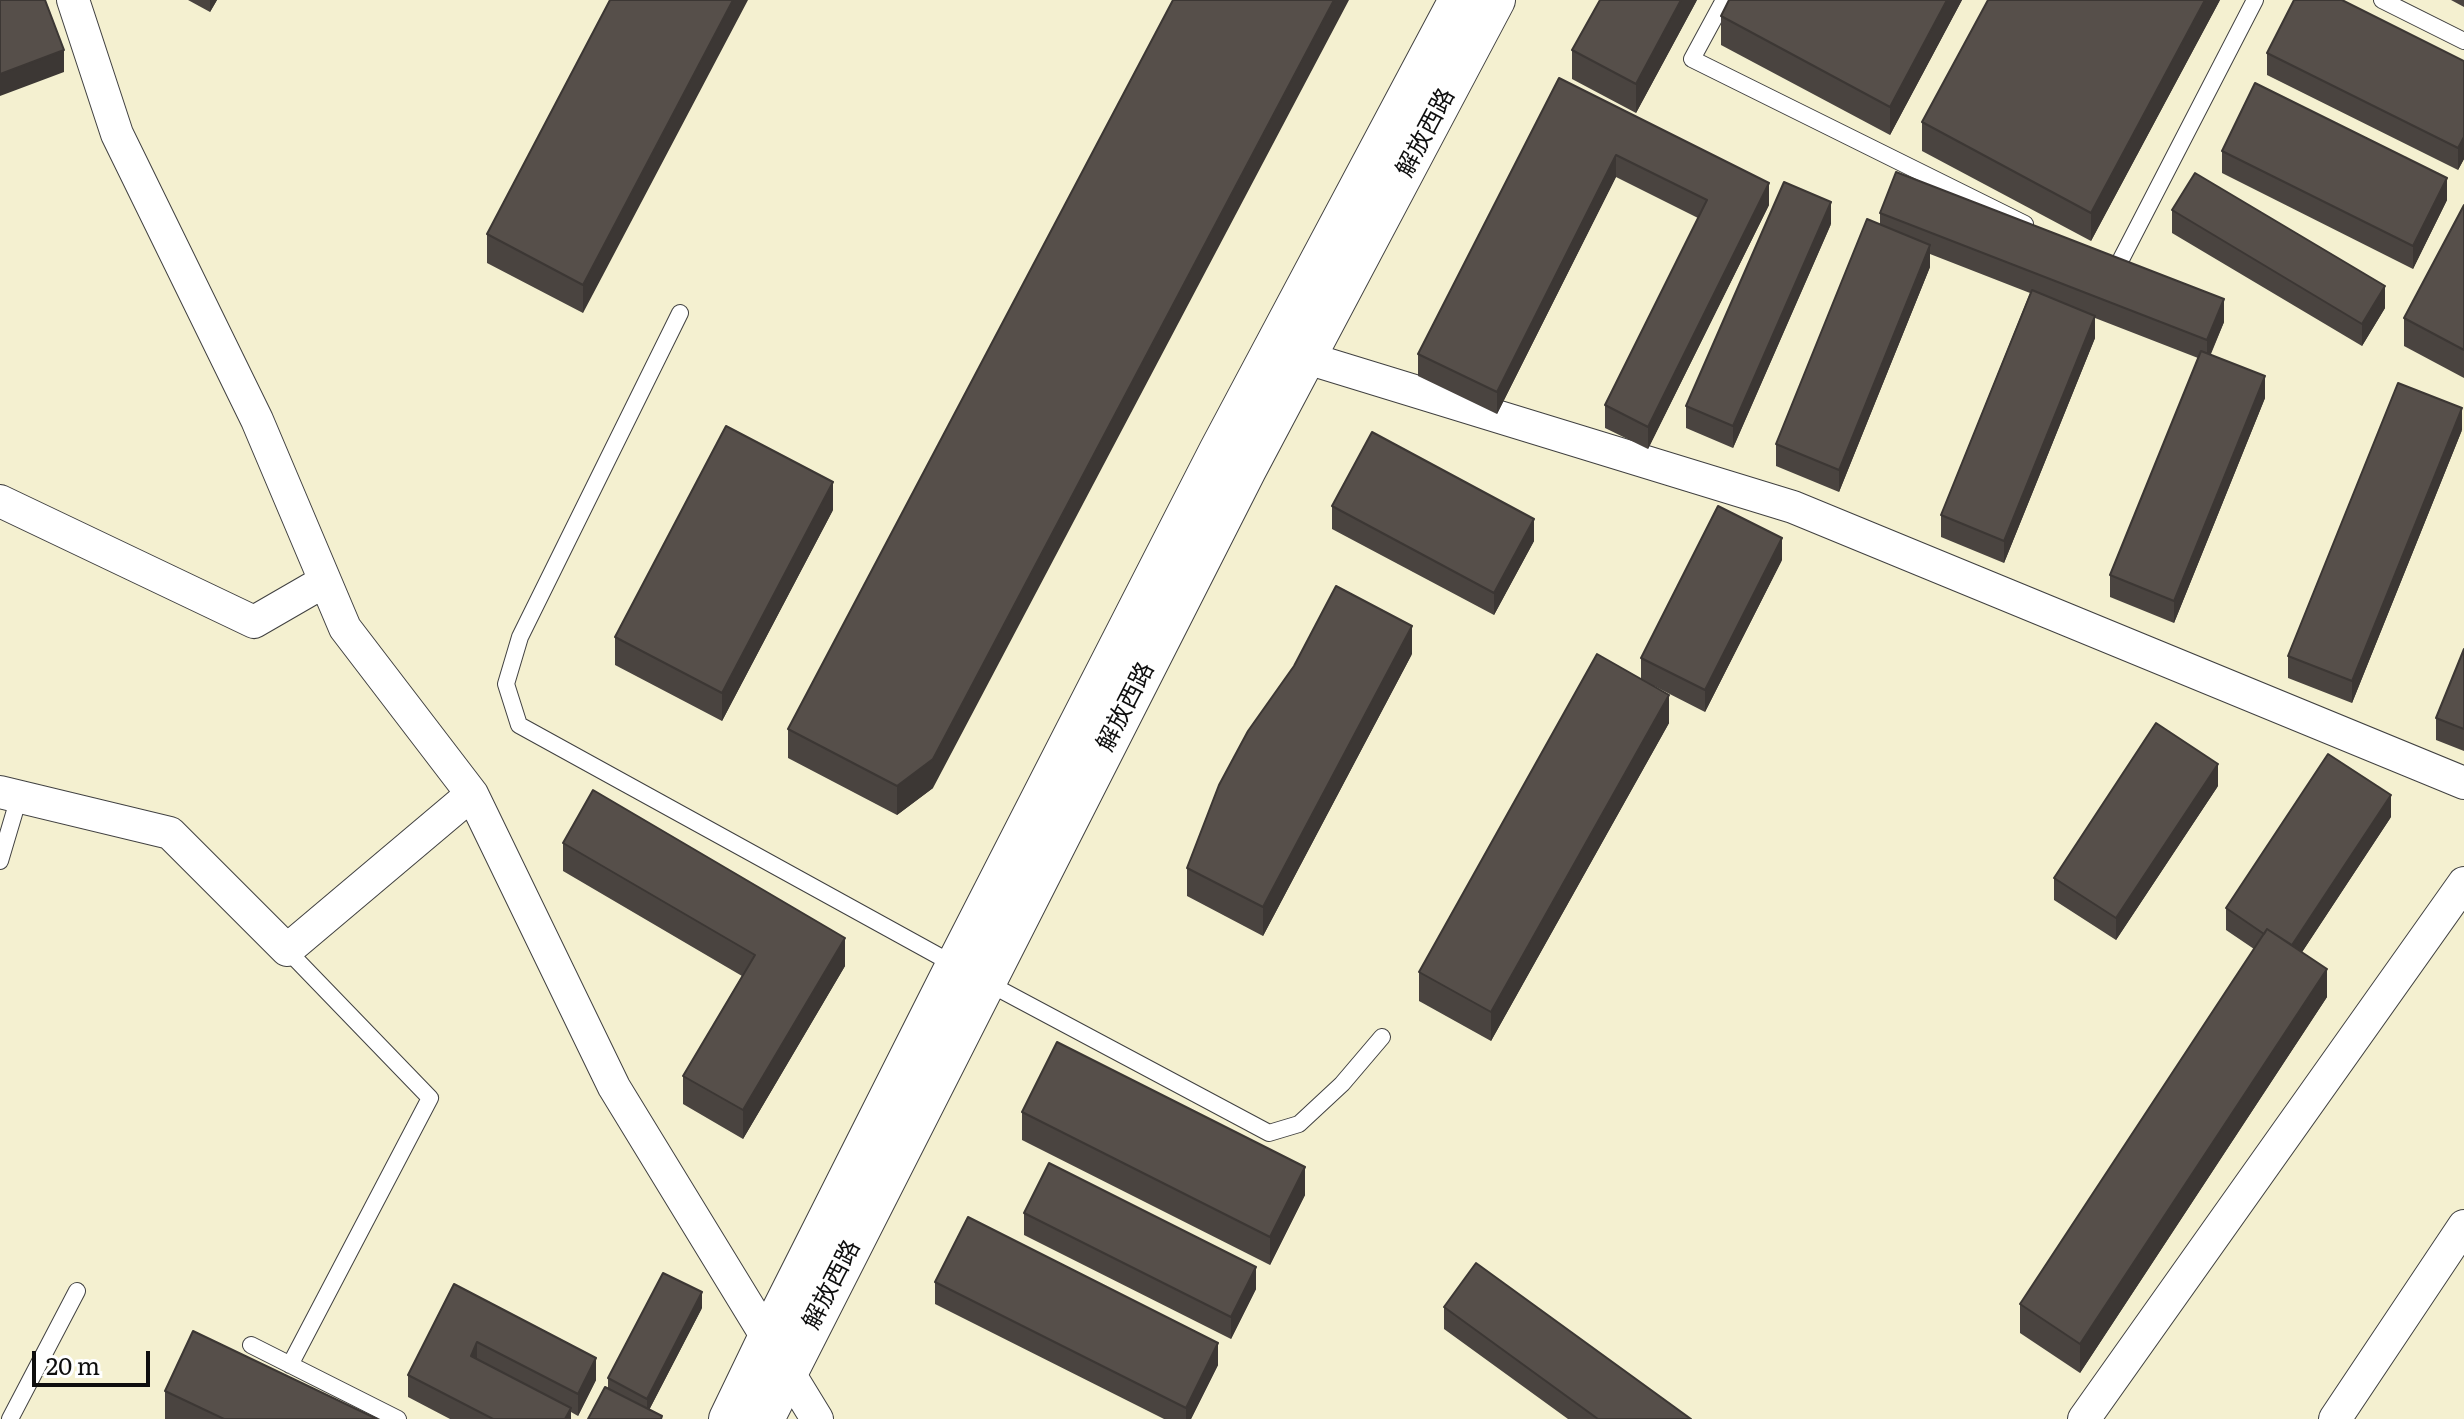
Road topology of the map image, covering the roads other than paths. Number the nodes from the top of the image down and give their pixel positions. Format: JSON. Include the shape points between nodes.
{"nodes":[{"id":1,"x":73,"y":0,"type":"edge"},
{"id":2,"x":1458,"y":0,"type":"edge"},
{"id":3,"x":1496,"y":0,"type":"edge"},
{"id":4,"x":1724,"y":0,"type":"edge"},
{"id":5,"x":2255,"y":0,"type":"edge"},
{"id":6,"x":2382,"y":0,"type":"edge"},
{"id":7,"x":2464,"y":41,"type":"edge"},
{"id":8,"x":2045,"y":234,"type":"edge"},
{"id":9,"x":2087,"y":255,"type":"edge"},
{"id":10,"x":680,"y":313,"type":"dead end"},
{"id":11,"x":1290,"y":353,"type":"junction"},
{"id":12,"x":0,"y":501,"type":"edge"},
{"id":13,"x":325,"y":581,"type":"junction"},
{"id":14,"x":2464,"y":783,"type":"edge"},
{"id":15,"x":472,"y":794,"type":"junction"},
{"id":16,"x":10,"y":795,"type":"edge"},
{"id":17,"x":0,"y":861,"type":"edge"},
{"id":18,"x":2464,"y":883,"type":"edge"},
{"id":19,"x":287,"y":950,"type":"junction"},
{"id":20,"x":970,"y":973,"type":"junction"},
{"id":21,"x":1382,"y":1037,"type":"dead end"},
{"id":22,"x":2464,"y":1226,"type":"edge"},
{"id":23,"x":77,"y":1291,"type":"dead end"},
{"id":24,"x":767,"y":1338,"type":"junction"},
{"id":25,"x":251,"y":1345,"type":"dead end"},
{"id":26,"x":290,"y":1365,"type":"junction"},
{"id":27,"x":788,"y":1372,"type":"junction"},
{"id":28,"x":10,"y":1419,"type":"edge"},
{"id":29,"x":398,"y":1419,"type":"edge"},
{"id":30,"x":728,"y":1419,"type":"edge"},
{"id":31,"x":765,"y":1419,"type":"edge"},
{"id":32,"x":817,"y":1419,"type":"edge"},
{"id":33,"x":2084,"y":1419,"type":"edge"},
{"id":34,"x":2335,"y":1419,"type":"edge"}],
"edges":[{"from":1,"to":13,"type":"street","via":[[117,134],[257,420]]},
{"from":2,"to":11,"type":"street","name":"解放西路"},
{"from":3,"to":11,"type":"street","name":"解放西路"},
{"from":4,"to":8,"type":"lane","via":[[1692,59]]},
{"from":5,"to":9,"type":"lane","via":[[2116,269]]},
{"from":6,"to":7,"type":"lane"},
{"from":10,"to":20,"type":"lane","via":[[520,637],[506,684],[519,725]]},
{"from":11,"to":14,"type":"street","via":[[1793,507]]},
{"from":11,"to":20,"type":"street","name":"解放西路"},
{"from":12,"to":13,"type":"street","via":[[254,622]]},
{"from":13,"to":15,"type":"street","via":[[345,628]]},
{"from":15,"to":19,"type":"street"},
{"from":15,"to":24,"type":"street","via":[[614,1087]]},
{"from":16,"to":17,"type":"lane"},
{"from":16,"to":19,"type":"street","via":[[170,833]]},
{"from":18,"to":33,"type":"street"},
{"from":19,"to":26,"type":"lane","via":[[430,1098]]},
{"from":20,"to":21,"type":"lane","via":[[1269,1133],[1299,1124]]},
{"from":20,"to":24,"type":"street","name":"解放西路"},
{"from":20,"to":27,"type":"street","name":"解放西路"},
{"from":22,"to":34,"type":"street"},
{"from":23,"to":28,"type":"lane"},
{"from":24,"to":27,"type":"street"},
{"from":24,"to":30,"type":"street","name":"解放西路"},
{"from":25,"to":26,"type":"lane"},
{"from":26,"to":29,"type":"lane"},
{"from":27,"to":31,"type":"street","name":"解放西路"},
{"from":27,"to":32,"type":"street"}]}
